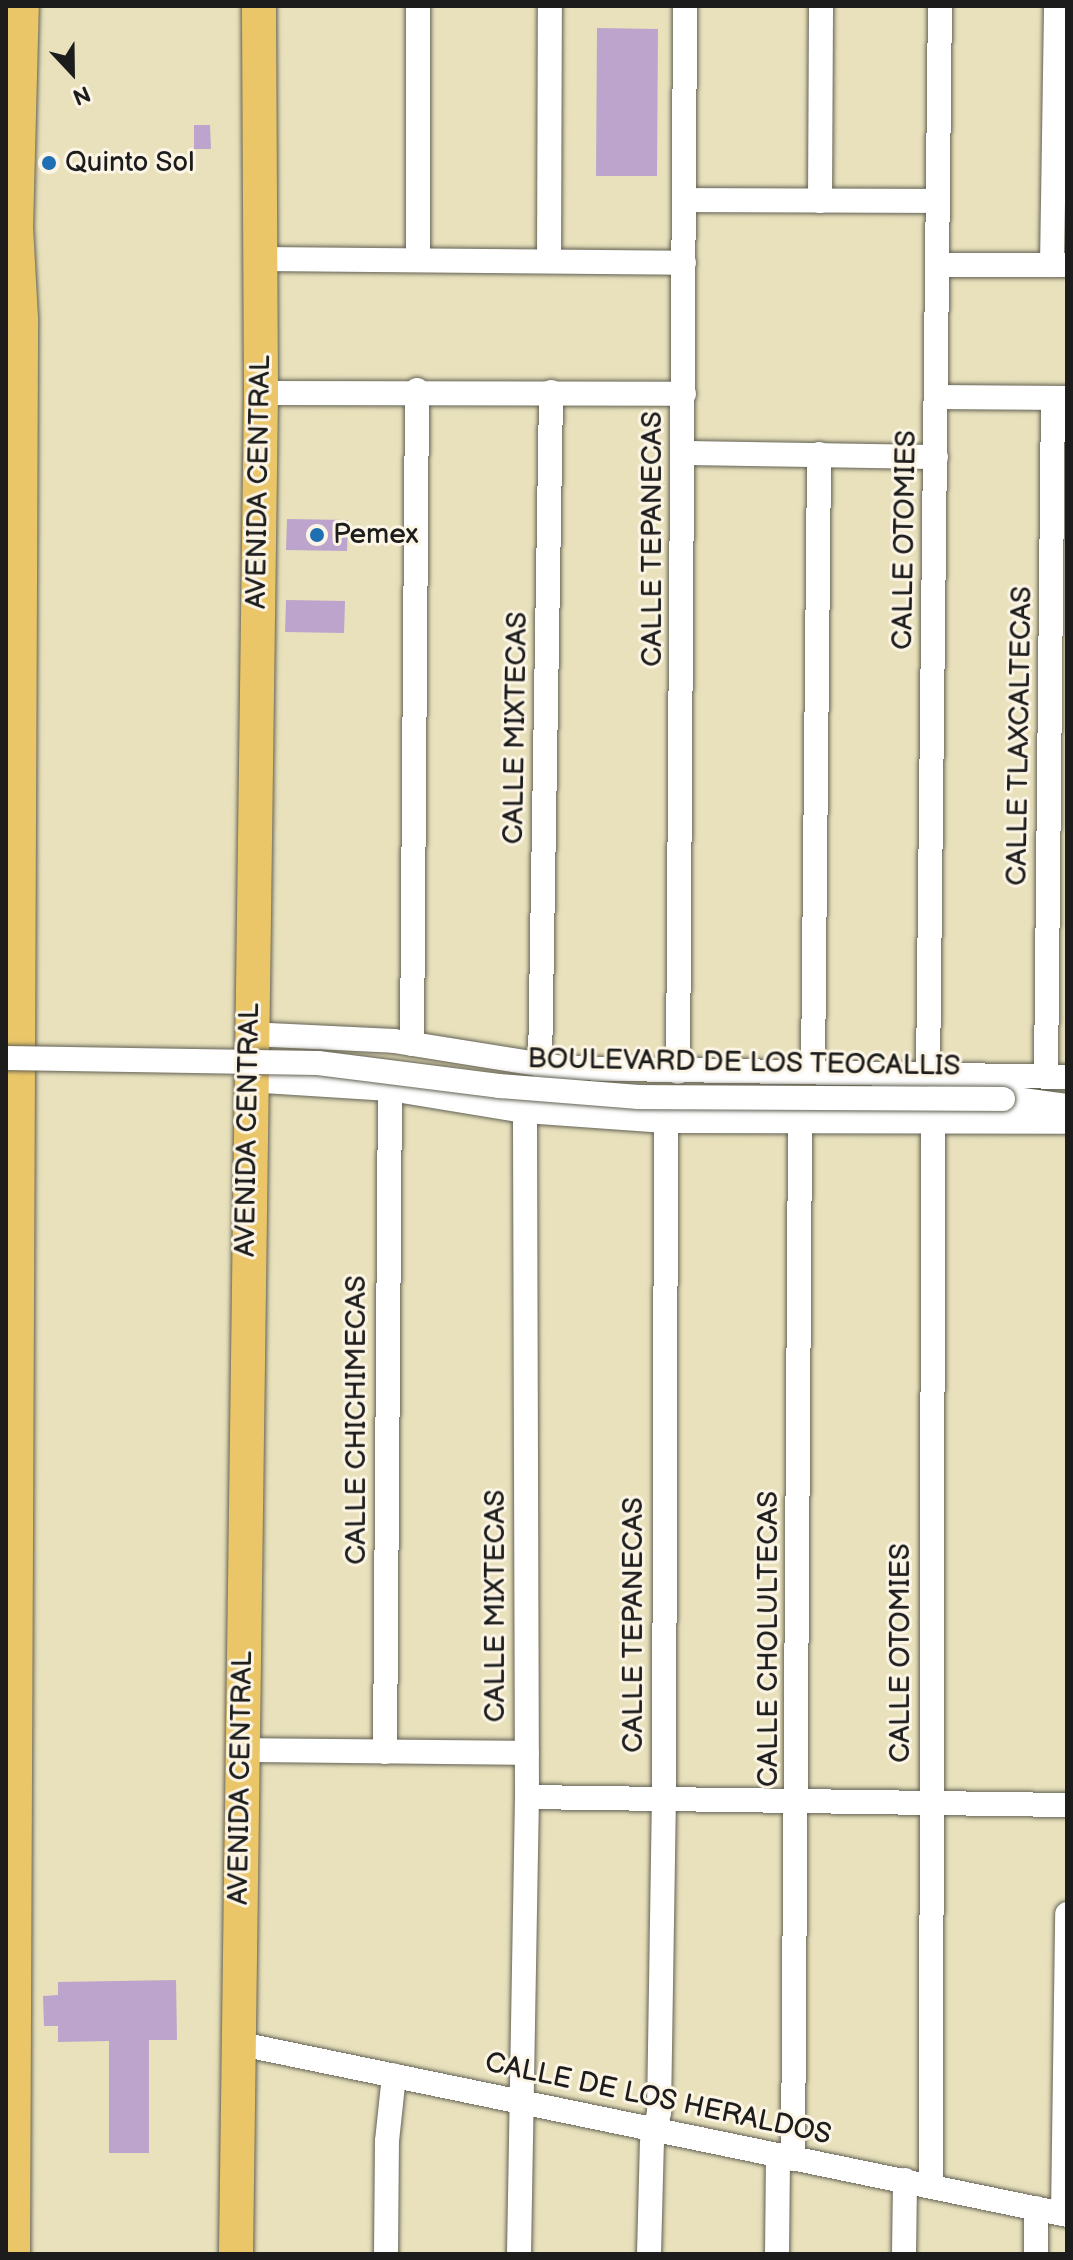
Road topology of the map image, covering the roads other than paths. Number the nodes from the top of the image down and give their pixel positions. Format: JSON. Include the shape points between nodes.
{"nodes":[{"id":1,"x":22,"y":6,"type":"edge"},
{"id":2,"x":259,"y":6,"type":"edge"},
{"id":3,"x":418,"y":6,"type":"edge"},
{"id":4,"x":550,"y":6,"type":"edge"},
{"id":5,"x":685,"y":6,"type":"edge"},
{"id":6,"x":821,"y":6,"type":"edge"},
{"id":7,"x":940,"y":6,"type":"edge"},
{"id":8,"x":1056,"y":6,"type":"edge"},
{"id":9,"x":684,"y":200,"type":"junction"},
{"id":10,"x":820,"y":201,"type":"junction"},
{"id":11,"x":938,"y":201,"type":"junction"},
{"id":12,"x":11,"y":228,"type":"edge"},
{"id":13,"x":418,"y":258,"type":"junction"},
{"id":14,"x":261,"y":259,"type":"junction"},
{"id":15,"x":549,"y":260,"type":"junction"},
{"id":16,"x":684,"y":263,"type":"junction"},
{"id":17,"x":938,"y":265,"type":"junction"},
{"id":18,"x":1059,"y":265,"type":"edge"},
{"id":19,"x":14,"y":319,"type":"edge"},
{"id":20,"x":417,"y":390,"type":"junction"},
{"id":21,"x":551,"y":392,"type":"junction"},
{"id":22,"x":261,"y":393,"type":"junction"},
{"id":23,"x":684,"y":394,"type":"junction"},
{"id":24,"x":937,"y":397,"type":"junction"},
{"id":25,"x":1060,"y":398,"type":"edge"},
{"id":26,"x":684,"y":453,"type":"junction"},
{"id":27,"x":819,"y":454,"type":"junction"},
{"id":28,"x":936,"y":457,"type":"junction"},
{"id":29,"x":248,"y":1034,"type":"junction"},
{"id":30,"x":403,"y":1042,"type":"junction"},
{"id":31,"x":11,"y":1056,"type":"edge"},
{"id":32,"x":540,"y":1066,"type":"junction"},
{"id":33,"x":678,"y":1072,"type":"junction"},
{"id":34,"x":813,"y":1072,"type":"junction"},
{"id":35,"x":928,"y":1074,"type":"junction"},
{"id":36,"x":1057,"y":1076,"type":"edge"},
{"id":37,"x":248,"y":1080,"type":"junction"},
{"id":38,"x":385,"y":1088,"type":"junction"},
{"id":39,"x":1067,"y":1094,"type":"edge"},
{"id":40,"x":1003,"y":1099,"type":"dead end"},
{"id":41,"x":1067,"y":1106,"type":"edge"},
{"id":42,"x":525,"y":1111,"type":"junction"},
{"id":43,"x":800,"y":1120,"type":"junction"},
{"id":44,"x":666,"y":1121,"type":"junction"},
{"id":45,"x":933,"y":1121,"type":"junction"},
{"id":46,"x":1067,"y":1122,"type":"edge"},
{"id":47,"x":242,"y":1750,"type":"junction"},
{"id":48,"x":385,"y":1752,"type":"junction"},
{"id":49,"x":527,"y":1753,"type":"junction"},
{"id":50,"x":12,"y":1777,"type":"edge"},
{"id":51,"x":527,"y":1797,"type":"junction"},
{"id":52,"x":664,"y":1800,"type":"junction"},
{"id":53,"x":799,"y":1802,"type":"junction"},
{"id":54,"x":931,"y":1803,"type":"junction"},
{"id":55,"x":1067,"y":1805,"type":"edge"},
{"id":56,"x":1067,"y":1914,"type":"edge"},
{"id":57,"x":236,"y":2043,"type":"junction"},
{"id":58,"x":394,"y":2075,"type":"junction"},
{"id":59,"x":523,"y":2101,"type":"junction"},
{"id":60,"x":656,"y":2128,"type":"junction"},
{"id":61,"x":786,"y":2158,"type":"junction"},
{"id":62,"x":905,"y":2180,"type":"junction"},
{"id":63,"x":931,"y":2186,"type":"junction"},
{"id":64,"x":1036,"y":2208,"type":"junction"},
{"id":65,"x":1065,"y":2214,"type":"edge"},
{"id":66,"x":13,"y":2254,"type":"edge"},
{"id":67,"x":236,"y":2254,"type":"edge"},
{"id":68,"x":386,"y":2254,"type":"edge"},
{"id":69,"x":519,"y":2254,"type":"edge"},
{"id":70,"x":649,"y":2254,"type":"edge"},
{"id":71,"x":777,"y":2254,"type":"edge"},
{"id":72,"x":904,"y":2254,"type":"edge"},
{"id":73,"x":1036,"y":2254,"type":"edge"}],
"edges":[{"from":1,"to":12,"type":"highway"},
{"from":2,"to":14,"type":"highway","name":"AVENIDA CENTRAL"},
{"from":3,"to":13,"type":"street"},
{"from":4,"to":15,"type":"street"},
{"from":5,"to":9,"type":"street","name":"CALLE TEPANECAS"},
{"from":6,"to":10,"type":"street"},
{"from":7,"to":11,"type":"street","name":"CALLE OTOMIES"},
{"from":8,"to":18,"type":"street"},
{"from":9,"to":10,"type":"street"},
{"from":9,"to":16,"type":"street","name":"CALLE TEPANECAS"},
{"from":10,"to":11,"type":"street"},
{"from":11,"to":17,"type":"street","name":"CALLE OTOMIES"},
{"from":12,"to":19,"type":"highway"},
{"from":13,"to":14,"type":"street"},
{"from":13,"to":15,"type":"street"},
{"from":14,"to":22,"type":"highway","name":"AVENIDA CENTRAL"},
{"from":15,"to":16,"type":"street"},
{"from":16,"to":23,"type":"street","name":"CALLE TEPANECAS"},
{"from":17,"to":18,"type":"street"},
{"from":17,"to":24,"type":"street","name":"CALLE OTOMIES"},
{"from":19,"to":31,"type":"highway"},
{"from":20,"to":21,"type":"street"},
{"from":20,"to":22,"type":"street"},
{"from":20,"to":30,"type":"street"},
{"from":21,"to":23,"type":"street"},
{"from":21,"to":32,"type":"street","name":"CALLE MIXTECAS"},
{"from":22,"to":29,"type":"highway","name":"AVENIDA CENTRAL"},
{"from":23,"to":26,"type":"street","name":"CALLE TEPANECAS"},
{"from":24,"to":25,"type":"street"},
{"from":24,"to":28,"type":"street","name":"CALLE OTOMIES"},
{"from":25,"to":36,"type":"street","name":"CALLE TLAXCALTECAS"},
{"from":26,"to":27,"type":"street"},
{"from":26,"to":33,"type":"street","name":"CALLE TEPANECAS"},
{"from":27,"to":28,"type":"street"},
{"from":27,"to":34,"type":"street"},
{"from":28,"to":35,"type":"street","name":"CALLE OTOMIES"},
{"from":29,"to":30,"type":"street","name":"BOULEVARD DE LOS TEOCALLIS"},
{"from":29,"to":37,"type":"highway","name":"AVENIDA CENTRAL"},
{"from":30,"to":32,"type":"street","name":"BOULEVARD DE LOS TEOCALLIS"},
{"from":30,"to":38,"type":"street","via":[[372,1059]]},
{"from":31,"to":40,"type":"street","name":"BOULEVARD DE LOS TEOCALLIS","bridge":true,"via":[[318,1063],[639,1097]]},
{"from":31,"to":50,"type":"highway"},
{"from":32,"to":33,"type":"street","name":"BOULEVARD DE LOS TEOCALLIS"},
{"from":33,"to":34,"type":"street","name":"BOULEVARD DE LOS TEOCALLIS"},
{"from":34,"to":35,"type":"street","name":"BOULEVARD DE LOS TEOCALLIS"},
{"from":35,"to":36,"type":"street","name":"BOULEVARD DE LOS TEOCALLIS"},
{"from":37,"to":38,"type":"street","name":"BOULEVARD DE LOS TEOCALLIS"},
{"from":37,"to":47,"type":"highway","name":"AVENIDA CENTRAL"},
{"from":38,"to":42,"type":"street","name":"BOULEVARD DE LOS TEOCALLIS"},
{"from":38,"to":48,"type":"street","name":"CALLE CHICHIMECAS"},
{"from":39,"to":41,"type":"street","via":[[1015,1099]]},
{"from":42,"to":44,"type":"street","name":"BOULEVARD DE LOS TEOCALLIS"},
{"from":42,"to":49,"type":"street","name":"CALLE MIXTECAS"},
{"from":43,"to":44,"type":"street","name":"BOULEVARD DE LOS TEOCALLIS"},
{"from":43,"to":45,"type":"street","name":"BOULEVARD DE LOS TEOCALLIS"},
{"from":43,"to":53,"type":"street","name":"CALLE CHOLULTECAS"},
{"from":44,"to":52,"type":"street","name":"CALLE TEPANECAS"},
{"from":45,"to":46,"type":"street","name":"BOULEVARD DE LOS TEOCALLIS"},
{"from":45,"to":54,"type":"street","name":"CALLE OTOMIES"},
{"from":47,"to":48,"type":"street"},
{"from":47,"to":57,"type":"highway","name":"AVENIDA CENTRAL"},
{"from":48,"to":49,"type":"street"},
{"from":49,"to":51,"type":"street","name":"CALLE MIXTECAS"},
{"from":50,"to":66,"type":"highway"},
{"from":51,"to":52,"type":"street"},
{"from":51,"to":59,"type":"street","name":"CALLE MIXTECAS"},
{"from":52,"to":53,"type":"street"},
{"from":52,"to":60,"type":"street","name":"CALLE TEPANECAS"},
{"from":53,"to":54,"type":"street"},
{"from":53,"to":61,"type":"street","name":"CALLE CHOLULTECAS"},
{"from":54,"to":55,"type":"street"},
{"from":54,"to":63,"type":"street","name":"CALLE OTOMIES"},
{"from":56,"to":65,"type":"street"},
{"from":57,"to":58,"type":"street","name":"CALLE DE LOS HERALDOS"},
{"from":57,"to":67,"type":"highway","name":"AVENIDA CENTRAL"},
{"from":58,"to":59,"type":"street","name":"CALLE DE LOS HERALDOS"},
{"from":58,"to":68,"type":"street","via":[[387,2141]]},
{"from":59,"to":60,"type":"street","name":"CALLE DE LOS HERALDOS"},
{"from":59,"to":69,"type":"street","name":"CALLE MIXTECAS"},
{"from":60,"to":61,"type":"street","name":"CALLE DE LOS HERALDOS"},
{"from":60,"to":70,"type":"street","name":"CALLE TEPANECAS"},
{"from":61,"to":62,"type":"street","name":"CALLE DE LOS HERALDOS"},
{"from":61,"to":71,"type":"street","name":"CALLE CHOLULTECAS"},
{"from":62,"to":63,"type":"street","name":"CALLE DE LOS HERALDOS"},
{"from":62,"to":72,"type":"street"},
{"from":63,"to":64,"type":"street","name":"CALLE DE LOS HERALDOS"},
{"from":64,"to":65,"type":"street","name":"CALLE DE LOS HERALDOS"},
{"from":64,"to":73,"type":"street"}]}
